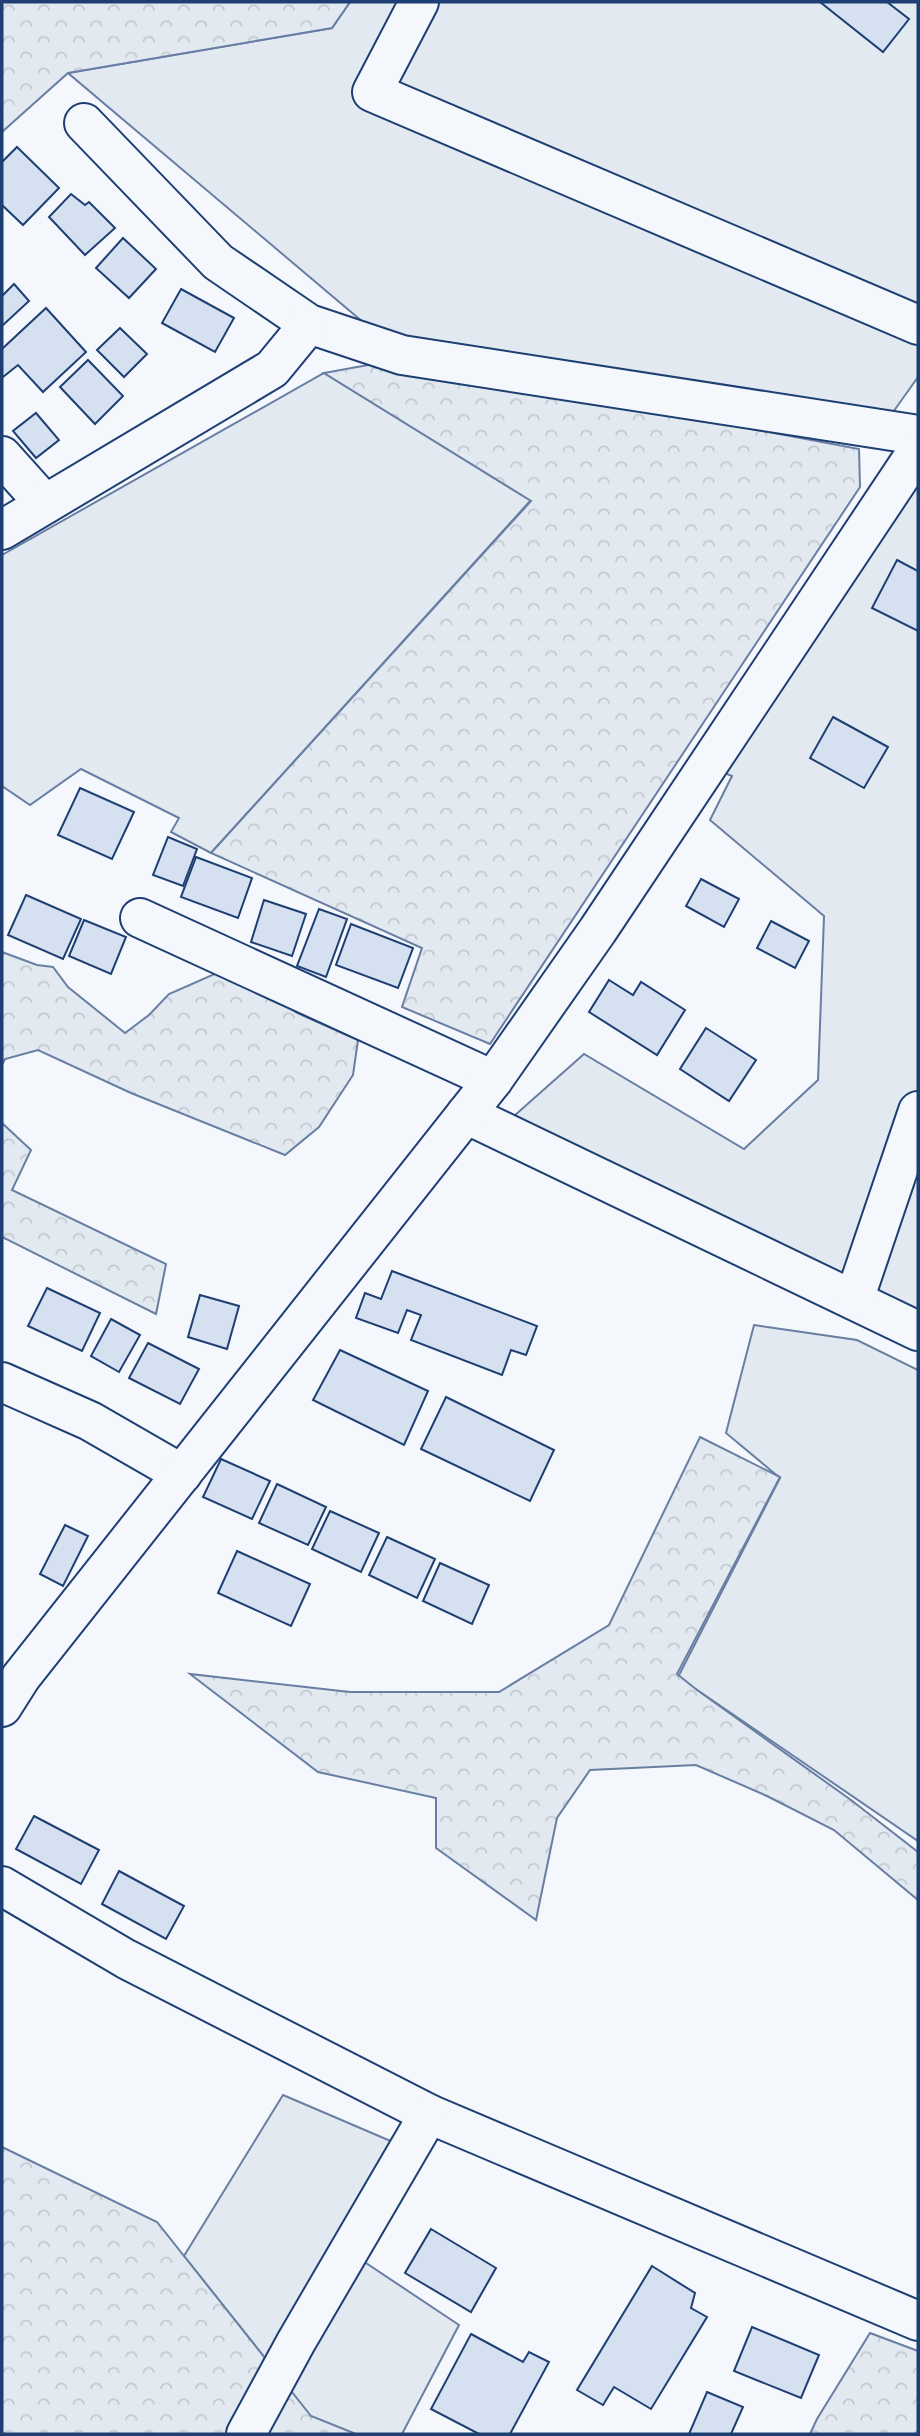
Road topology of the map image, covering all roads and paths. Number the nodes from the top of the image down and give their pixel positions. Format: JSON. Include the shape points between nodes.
{"nodes":[{"id":1,"x":419,"y":2,"type":"edge"},
{"id":2,"x":84,"y":123,"type":"dead end"},
{"id":3,"x":309,"y":324,"type":"junction"},
{"id":4,"x":918,"y":325,"type":"edge"},
{"id":5,"x":918,"y":435,"type":"edge"},
{"id":6,"x":918,"y":450,"type":"edge"},
{"id":7,"x":2,"y":456,"type":"edge"},
{"id":8,"x":45,"y":504,"type":"junction"},
{"id":9,"x":2,"y":530,"type":"edge"},
{"id":10,"x":140,"y":918,"type":"dead end"},
{"id":11,"x":493,"y":1080,"type":"junction"},
{"id":12,"x":918,"y":1111,"type":"edge"},
{"id":13,"x":466,"y":1114,"type":"junction"},
{"id":14,"x":854,"y":1300,"type":"junction"},
{"id":15,"x":918,"y":1331,"type":"edge"},
{"id":16,"x":2,"y":1382,"type":"edge"},
{"id":17,"x":182,"y":1474,"type":"junction"},
{"id":18,"x":2,"y":1707,"type":"edge"},
{"id":19,"x":2,"y":1886,"type":"edge"},
{"id":20,"x":429,"y":2114,"type":"junction"},
{"id":21,"x":918,"y":2322,"type":"edge"},
{"id":22,"x":246,"y":2434,"type":"edge"}],
"edges":[{"from":1,"to":4,"type":"street","via":[[372,92]]},
{"from":2,"to":3,"type":"street","via":[[218,262]]},
{"from":3,"to":5,"type":"street","via":[[402,355]]},
{"from":3,"to":8,"type":"street","via":[[272,369]]},
{"from":6,"to":11,"type":"street"},
{"from":7,"to":8,"type":"street"},
{"from":8,"to":9,"type":"street"},
{"from":10,"to":11,"type":"street"},
{"from":11,"to":13,"type":"street"},
{"from":12,"to":14,"type":"street"},
{"from":13,"to":14,"type":"street"},
{"from":13,"to":17,"type":"street"},
{"from":14,"to":15,"type":"street"},
{"from":16,"to":17,"type":"street","via":[[90,1421]]},
{"from":17,"to":18,"type":"street"},
{"from":19,"to":20,"type":"street","via":[[126,1959]]},
{"from":20,"to":21,"type":"street"},
{"from":20,"to":22,"type":"street"}]}
